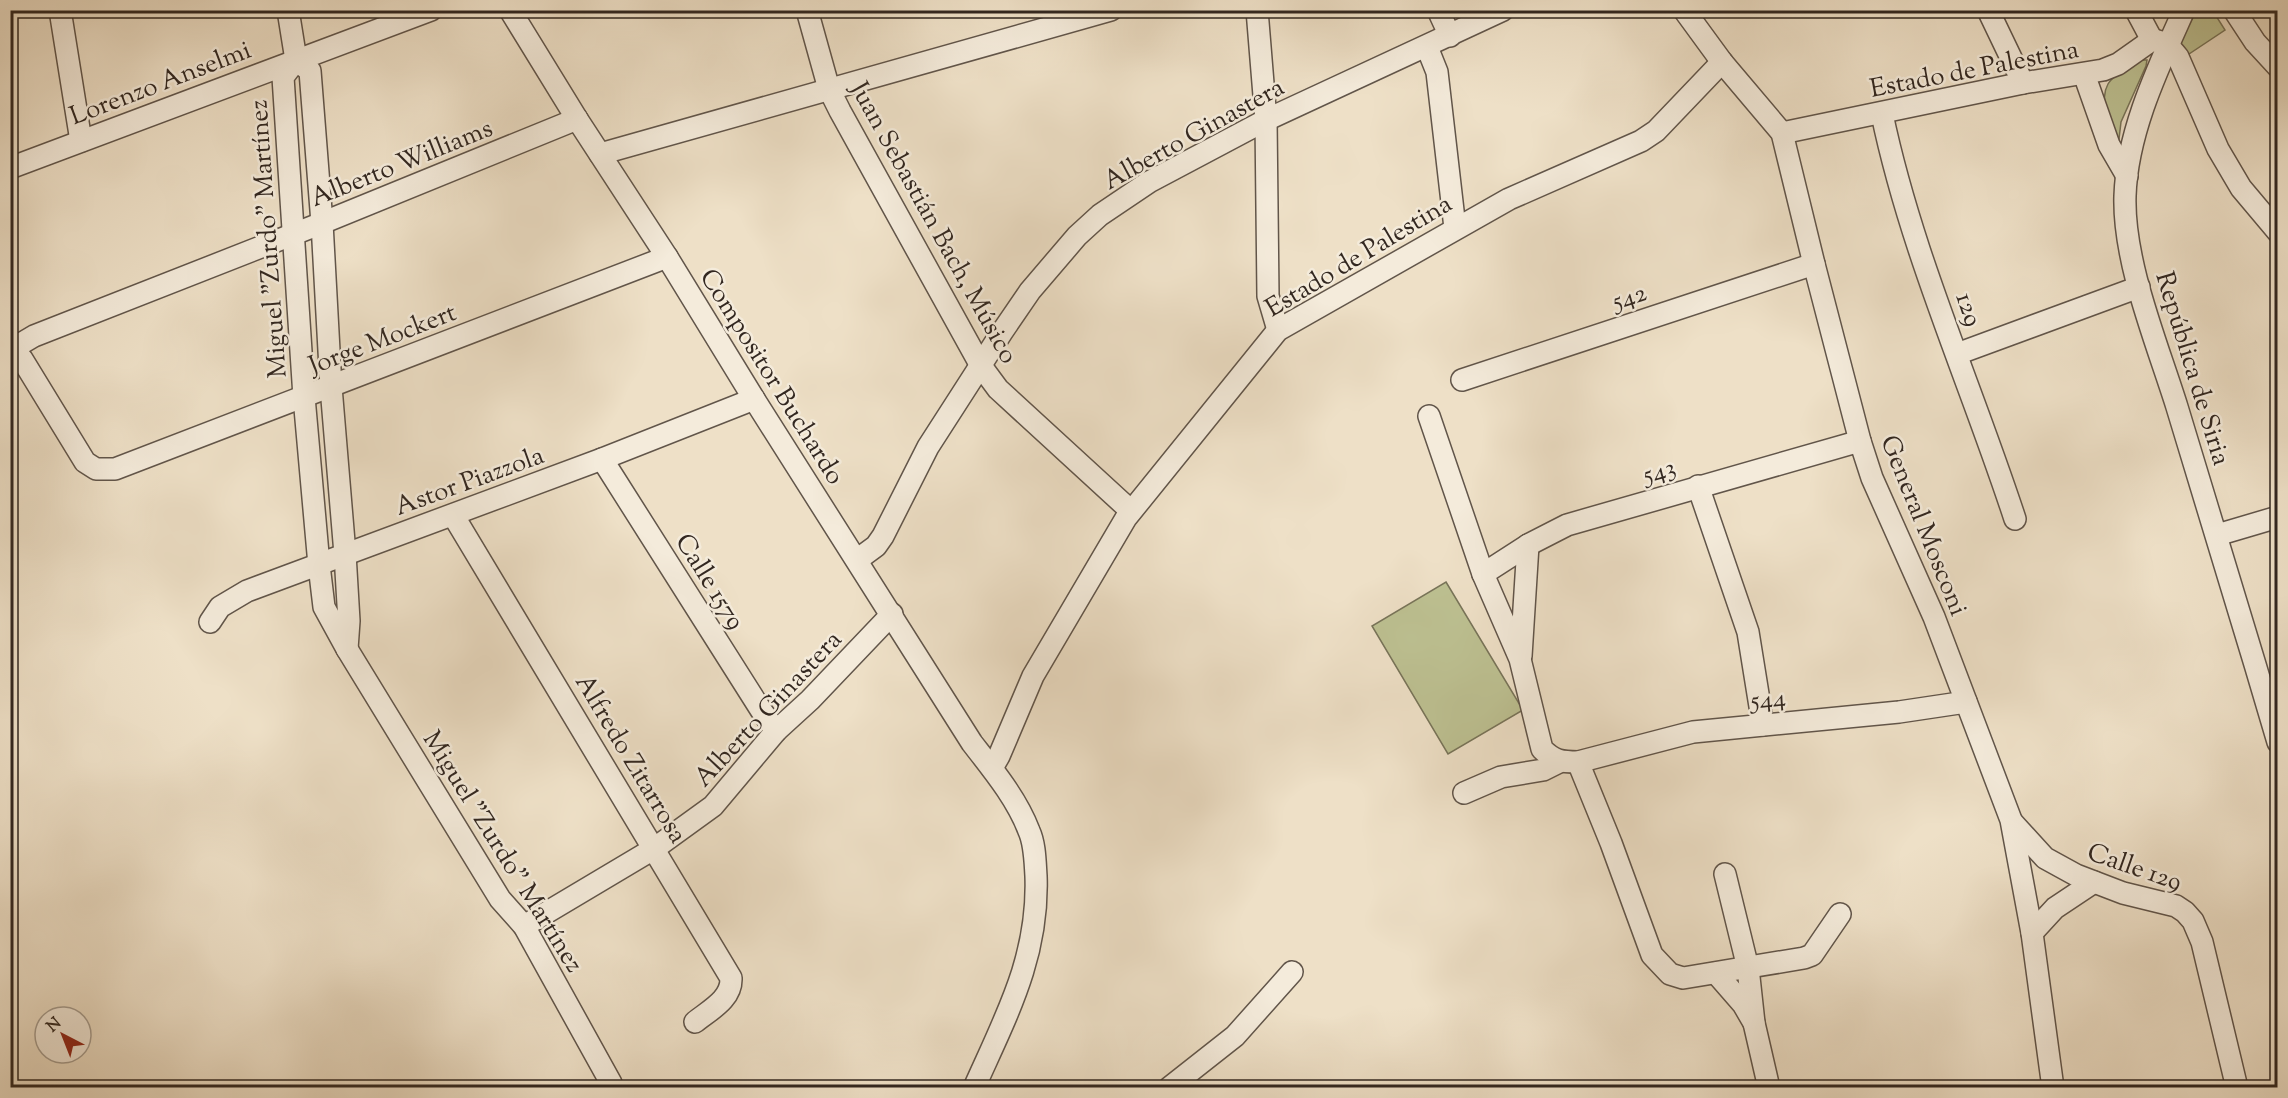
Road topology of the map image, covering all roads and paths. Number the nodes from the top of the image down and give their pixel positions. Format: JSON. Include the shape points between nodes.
{"nodes":[{"id":1,"x":60,"y":10,"type":"edge"},
{"id":2,"x":288,"y":10,"type":"edge"},
{"id":3,"x":431,"y":10,"type":"edge"},
{"id":4,"x":510,"y":10,"type":"edge"},
{"id":5,"x":807,"y":10,"type":"edge"},
{"id":6,"x":1111,"y":10,"type":"edge"},
{"id":7,"x":1257,"y":10,"type":"edge"},
{"id":8,"x":1438,"y":10,"type":"edge"},
{"id":9,"x":1503,"y":10,"type":"edge"},
{"id":10,"x":1684,"y":10,"type":"edge"},
{"id":11,"x":1988,"y":10,"type":"edge"},
{"id":12,"x":2136,"y":10,"type":"edge"},
{"id":13,"x":2184,"y":10,"type":"edge"},
{"id":14,"x":2234,"y":10,"type":"edge"},
{"id":15,"x":1450,"y":36,"type":"junction"},
{"id":16,"x":2160,"y":43,"type":"junction"},
{"id":17,"x":1427,"y":47,"type":"junction"},
{"id":18,"x":296,"y":60,"type":"junction"},
{"id":19,"x":1722,"y":62,"type":"junction"},
{"id":20,"x":2277,"y":67,"type":"edge"},
{"id":21,"x":2084,"y":74,"type":"junction"},
{"id":22,"x":2023,"y":83,"type":"junction"},
{"id":23,"x":830,"y":89,"type":"junction"},
{"id":24,"x":1882,"y":114,"type":"junction"},
{"id":25,"x":577,"y":119,"type":"junction"},
{"id":26,"x":1266,"y":120,"type":"junction"},
{"id":27,"x":1782,"y":133,"type":"junction"},
{"id":28,"x":81,"y":141,"type":"junction"},
{"id":29,"x":600,"y":153,"type":"junction"},
{"id":30,"x":10,"y":168,"type":"edge"},
{"id":31,"x":2127,"y":176,"type":"junction"},
{"id":32,"x":322,"y":223,"type":"junction"},
{"id":33,"x":1455,"y":228,"type":"junction"},
{"id":34,"x":2277,"y":232,"type":"edge"},
{"id":35,"x":294,"y":234,"type":"junction"},
{"id":36,"x":667,"y":257,"type":"junction"},
{"id":37,"x":1814,"y":264,"type":"junction"},
{"id":38,"x":2139,"y":286,"type":"junction"},
{"id":39,"x":1278,"y":330,"type":"junction"},
{"id":40,"x":11,"y":347,"type":"edge"},
{"id":41,"x":1957,"y":354,"type":"junction"},
{"id":42,"x":981,"y":366,"type":"junction"},
{"id":43,"x":1462,"y":380,"type":"dead end"},
{"id":44,"x":331,"y":387,"type":"junction"},
{"id":45,"x":304,"y":397,"type":"junction"},
{"id":46,"x":754,"y":399,"type":"junction"},
{"id":47,"x":1429,"y":416,"type":"dead end"},
{"id":48,"x":1860,"y":441,"type":"junction"},
{"id":49,"x":602,"y":459,"type":"junction"},
{"id":50,"x":1698,"y":486,"type":"junction"},
{"id":51,"x":1131,"y":511,"type":"junction"},
{"id":52,"x":453,"y":515,"type":"junction"},
{"id":53,"x":2277,"y":518,"type":"edge"},
{"id":54,"x":2015,"y":519,"type":"dead end"},
{"id":55,"x":2217,"y":535,"type":"junction"},
{"id":56,"x":1528,"y":545,"type":"junction"},
{"id":57,"x":345,"y":554,"type":"junction"},
{"id":58,"x":857,"y":560,"type":"junction"},
{"id":59,"x":319,"y":565,"type":"junction"},
{"id":60,"x":1483,"y":574,"type":"junction"},
{"id":61,"x":892,"y":614,"type":"junction"},
{"id":62,"x":210,"y":622,"type":"dead end"},
{"id":63,"x":347,"y":649,"type":"junction"},
{"id":64,"x":1520,"y":659,"type":"junction"},
{"id":65,"x":1966,"y":702,"type":"junction"},
{"id":66,"x":1763,"y":725,"type":"junction"},
{"id":67,"x":776,"y":731,"type":"junction"},
{"id":68,"x":2276,"y":734,"type":"edge"},
{"id":69,"x":1568,"y":762,"type":"junction"},
{"id":70,"x":992,"y":768,"type":"junction"},
{"id":71,"x":1464,"y":793,"type":"dead end"},
{"id":72,"x":2011,"y":820,"type":"junction"},
{"id":73,"x":654,"y":848,"type":"junction"},
{"id":74,"x":1725,"y":874,"type":"dead end"},
{"id":75,"x":2094,"y":882,"type":"junction"},
{"id":76,"x":1840,"y":914,"type":"dead end"},
{"id":77,"x":524,"y":926,"type":"junction"},
{"id":78,"x":2032,"y":933,"type":"junction"},
{"id":79,"x":1748,"y":968,"type":"junction"},
{"id":80,"x":1292,"y":972,"type":"dead end"},
{"id":81,"x":1716,"y":973,"type":"junction"},
{"id":82,"x":695,"y":1022,"type":"dead end"},
{"id":83,"x":1754,"y":1023,"type":"junction"},
{"id":84,"x":611,"y":1083,"type":"dead end"},
{"id":85,"x":974,"y":1088,"type":"edge"},
{"id":86,"x":1169,"y":1088,"type":"edge"},
{"id":87,"x":1769,"y":1088,"type":"edge"},
{"id":88,"x":2054,"y":1088,"type":"edge"},
{"id":89,"x":2237,"y":1088,"type":"edge"}],
"edges":[{"from":1,"to":28,"type":"street"},
{"from":2,"to":18,"type":"street"},
{"from":3,"to":18,"type":"street","name":"Lorenzo Anselmi"},
{"from":4,"to":25,"type":"street","name":"Compositor Buchardo"},
{"from":5,"to":23,"type":"street","name":"Juan Sebastián Bach, Músico"},
{"from":6,"to":23,"type":"street"},
{"from":7,"to":26,"type":"street"},
{"from":8,"to":15,"type":"street"},
{"from":9,"to":15,"type":"street","name":"Alberto Ginastera"},
{"from":10,"to":19,"type":"street","name":"General Mosconi"},
{"from":11,"to":22,"type":"street"},
{"from":12,"to":16,"type":"street"},
{"from":13,"to":16,"type":"street","name":"República de Siria"},
{"from":14,"to":20,"type":"street"},
{"from":15,"to":17,"type":"street","name":"Alberto Ginastera"},
{"from":16,"to":21,"type":"street","name":"Estado de Palestina","via":[[2118,64]]},
{"from":16,"to":31,"type":"street","name":"República de Siria"},
{"from":16,"to":34,"type":"street","via":[[2178,57],[2230,170]]},
{"from":17,"to":26,"type":"street","name":"Alberto Ginastera"},
{"from":17,"to":33,"type":"street","via":[[1437,72]]},
{"from":18,"to":28,"type":"street","name":"Lorenzo Anselmi"},
{"from":18,"to":32,"type":"street","name":"Miguel \"Zurdo\" Martínez","via":[[310,71]]},
{"from":18,"to":35,"type":"street","name":"Miguel \"Zurdo\" Martínez","via":[[283,77]]},
{"from":19,"to":27,"type":"street","name":"General Mosconi"},
{"from":19,"to":33,"type":"street","name":"Estado de Palestina","via":[[1656,131],[1641,141],[1509,199]]},
{"from":21,"to":22,"type":"street","name":"Estado de Palestina"},
{"from":21,"to":31,"type":"street","via":[[2109,145]]},
{"from":22,"to":24,"type":"street","name":"Estado de Palestina"},
{"from":23,"to":29,"type":"street"},
{"from":23,"to":42,"type":"street","name":"Juan Sebastián Bach, Músico"},
{"from":24,"to":27,"type":"street","name":"Estado de Palestina"},
{"from":24,"to":41,"type":"street","name":"129","via":[[1903,200]]},
{"from":25,"to":29,"type":"street","name":"Compositor Buchardo"},
{"from":25,"to":32,"type":"street","name":"Alberto Williams"},
{"from":26,"to":39,"type":"street","via":[[1268,296]]},
{"from":26,"to":42,"type":"street","name":"Alberto Ginastera","via":[[1149,182],[1100,215],[1030,291]]},
{"from":27,"to":37,"type":"street","name":"General Mosconi"},
{"from":28,"to":30,"type":"street","name":"Lorenzo Anselmi"},
{"from":29,"to":36,"type":"street","name":"Compositor Buchardo"},
{"from":31,"to":38,"type":"street","name":"República de Siria","via":[[2126,220]]},
{"from":32,"to":35,"type":"street","name":"Alberto Williams"},
{"from":32,"to":44,"type":"street","name":"Miguel \"Zurdo\" Martínez"},
{"from":33,"to":39,"type":"street","name":"Estado de Palestina"},
{"from":35,"to":40,"type":"street","name":"Alberto Williams"},
{"from":35,"to":45,"type":"street","name":"Miguel \"Zurdo\" Martínez"},
{"from":36,"to":44,"type":"street","name":"Jorge Mockert"},
{"from":36,"to":46,"type":"street","name":"Compositor Buchardo"},
{"from":37,"to":43,"type":"street","name":"542"},
{"from":37,"to":48,"type":"street","name":"General Mosconi"},
{"from":38,"to":41,"type":"street"},
{"from":38,"to":55,"type":"street","name":"República de Siria"},
{"from":39,"to":51,"type":"street","name":"Estado de Palestina"},
{"from":40,"to":45,"type":"street","name":"Jorge Mockert","via":[[85,462],[96,469],[115,469]]},
{"from":41,"to":54,"type":"street","name":"129"},
{"from":42,"to":51,"type":"street","name":"Juan Sebastián Bach, Músico","via":[[998,389]]},
{"from":42,"to":58,"type":"street","name":"Alberto Ginastera","via":[[928,447],[883,536]]},
{"from":44,"to":45,"type":"street","name":"Jorge Mockert"},
{"from":44,"to":57,"type":"street","name":"Miguel \"Zurdo\" Martínez"},
{"from":45,"to":59,"type":"street","name":"Miguel \"Zurdo\" Martínez"},
{"from":46,"to":49,"type":"street","name":"Astor Piazzola"},
{"from":46,"to":58,"type":"street","name":"Compositor Buchardo"},
{"from":47,"to":60,"type":"street"},
{"from":48,"to":50,"type":"street","name":"543"},
{"from":48,"to":65,"type":"street","name":"General Mosconi"},
{"from":49,"to":52,"type":"street","name":"Astor Piazzola"},
{"from":49,"to":67,"type":"street","name":"Calle 1579"},
{"from":50,"to":56,"type":"street","name":"543","via":[[1567,525]]},
{"from":50,"to":66,"type":"street","via":[[1748,632]]},
{"from":51,"to":70,"type":"street","name":"Estado de Palestina","via":[[1033,676]]},
{"from":52,"to":57,"type":"street","name":"Astor Piazzola"},
{"from":52,"to":73,"type":"street","name":"Alfredo Zitarrosa"},
{"from":53,"to":55,"type":"street"},
{"from":55,"to":68,"type":"street","name":"República de Siria"},
{"from":56,"to":60,"type":"street","name":"543"},
{"from":56,"to":64,"type":"street"},
{"from":57,"to":59,"type":"street","name":"Astor Piazzola"},
{"from":57,"to":63,"type":"street","name":"Miguel \"Zurdo\" Martínez"},
{"from":58,"to":61,"type":"street","name":"Compositor Buchardo"},
{"from":59,"to":62,"type":"street","name":"Astor Piazzola","via":[[247,591],[220,607]]},
{"from":59,"to":63,"type":"street","name":"Miguel \"Zurdo\" Martínez","via":[[324,608]]},
{"from":60,"to":64,"type":"street"},
{"from":61,"to":67,"type":"street","name":"Alberto Ginastera"},
{"from":61,"to":70,"type":"street","name":"Compositor Buchardo","via":[[972,743]]},
{"from":63,"to":77,"type":"street","name":"Miguel \"Zurdo\" Martínez","via":[[500,899]]},
{"from":64,"to":69,"type":"street","via":[[1542,749],[1550,758]]},
{"from":65,"to":66,"type":"street","name":"544"},
{"from":65,"to":72,"type":"street","name":"General Mosconi"},
{"from":66,"to":69,"type":"street","name":"544","via":[[1693,732]]},
{"from":67,"to":73,"type":"street","name":"Alberto Ginastera","via":[[712,806]]},
{"from":69,"to":71,"type":"street","name":"544","via":[[1501,777]]},
{"from":69,"to":81,"type":"street","via":[[1615,854],[1652,955],[1676,977]]},
{"from":70,"to":85,"type":"street","name":"Compositor Buchardo","via":[[1030,833],[1037,903],[1034,932],[1019,988]]},
{"from":72,"to":75,"type":"street","name":"Calle 129","via":[[2045,858]]},
{"from":72,"to":78,"type":"street","name":"General Mosconi"},
{"from":73,"to":77,"type":"street","name":"Alberto Ginastera"},
{"from":73,"to":82,"type":"street","name":"Alfredo Zitarrosa","via":[[731,978],[727,997]]},
{"from":74,"to":79,"type":"street"},
{"from":75,"to":78,"type":"street","via":[[2055,908]]},
{"from":75,"to":89,"type":"street","name":"Calle 129","via":[[2176,906],[2193,921],[2202,942]]},
{"from":76,"to":79,"type":"street","via":[[1812,954]]},
{"from":77,"to":84,"type":"street","name":"Miguel \"Zurdo\" Martínez"},
{"from":78,"to":88,"type":"street","name":"General Mosconi"},
{"from":79,"to":81,"type":"street"},
{"from":79,"to":83,"type":"street"},
{"from":80,"to":86,"type":"street","via":[[1236,1036]]},
{"from":81,"to":83,"type":"street"},
{"from":83,"to":87,"type":"street"}]}
